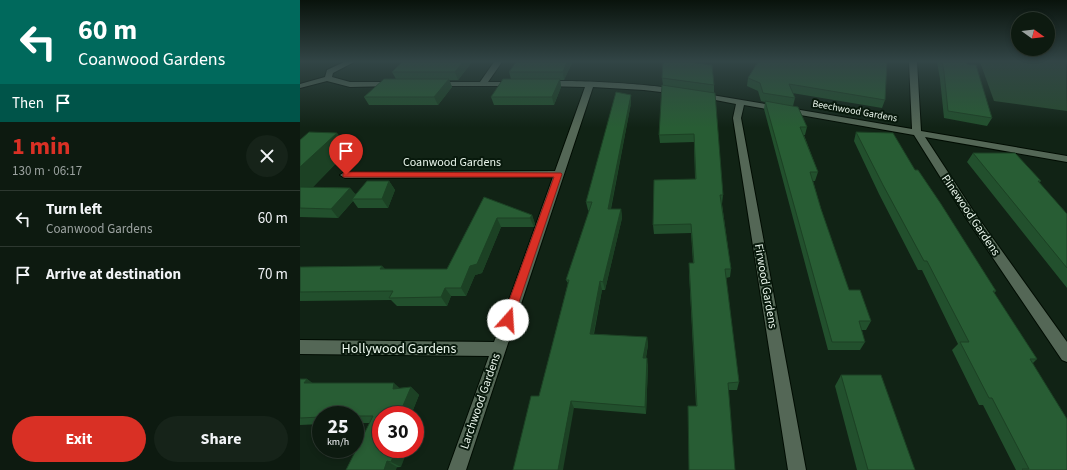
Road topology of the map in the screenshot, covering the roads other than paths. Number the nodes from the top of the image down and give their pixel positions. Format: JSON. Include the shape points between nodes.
{"nodes":[{"id":1,"x":399,"y":84,"type":"edge"},
{"id":2,"x":403,"y":84,"type":"edge"},
{"id":3,"x":427,"y":84,"type":"edge"},
{"id":4,"x":482,"y":84,"type":"joint"},
{"id":5,"x":590,"y":84,"type":"junction"},
{"id":6,"x":914,"y":84,"type":"edge"},
{"id":7,"x":741,"y":101,"type":"junction"},
{"id":8,"x":917,"y":132,"type":"junction"},
{"id":9,"x":1067,"y":159,"type":"edge"},
{"id":10,"x":558,"y":174,"type":"junction"},
{"id":11,"x":346,"y":175,"type":"dead end"},
{"id":12,"x":300,"y":347,"type":"edge"},
{"id":13,"x":498,"y":349,"type":"junction"},
{"id":14,"x":1067,"y":355,"type":"edge"},
{"id":15,"x":457,"y":470,"type":"edge"},
{"id":16,"x":797,"y":470,"type":"edge"}],
"edges":[{"from":1,"to":2,"type":"street"},
{"from":3,"to":4,"type":"street","name":"Beechwood Gardens"},
{"from":4,"to":5,"type":"street","name":"Beechwood Gardens"},
{"from":5,"to":7,"type":"street","name":"Beechwood Gardens","via":[[647,87]]},
{"from":5,"to":10,"type":"street","name":"Larchwood Gardens"},
{"from":6,"to":8,"type":"street","name":"Pinewood Gardens"},
{"from":7,"to":8,"type":"street","name":"Beechwood Gardens"},
{"from":7,"to":16,"type":"street","name":"Firwood Gardens","via":[[737,118]]},
{"from":8,"to":9,"type":"street","name":"Beechwood Gardens"},
{"from":8,"to":14,"type":"street","name":"Pinewood Gardens","via":[[970,215]]},
{"from":10,"to":11,"type":"street","name":"Coanwood Gardens"},
{"from":10,"to":13,"type":"street","name":"Larchwood Gardens"},
{"from":12,"to":13,"type":"street","name":"Hollywood Gardens"},
{"from":13,"to":15,"type":"street","name":"Larchwood Gardens"}]}
